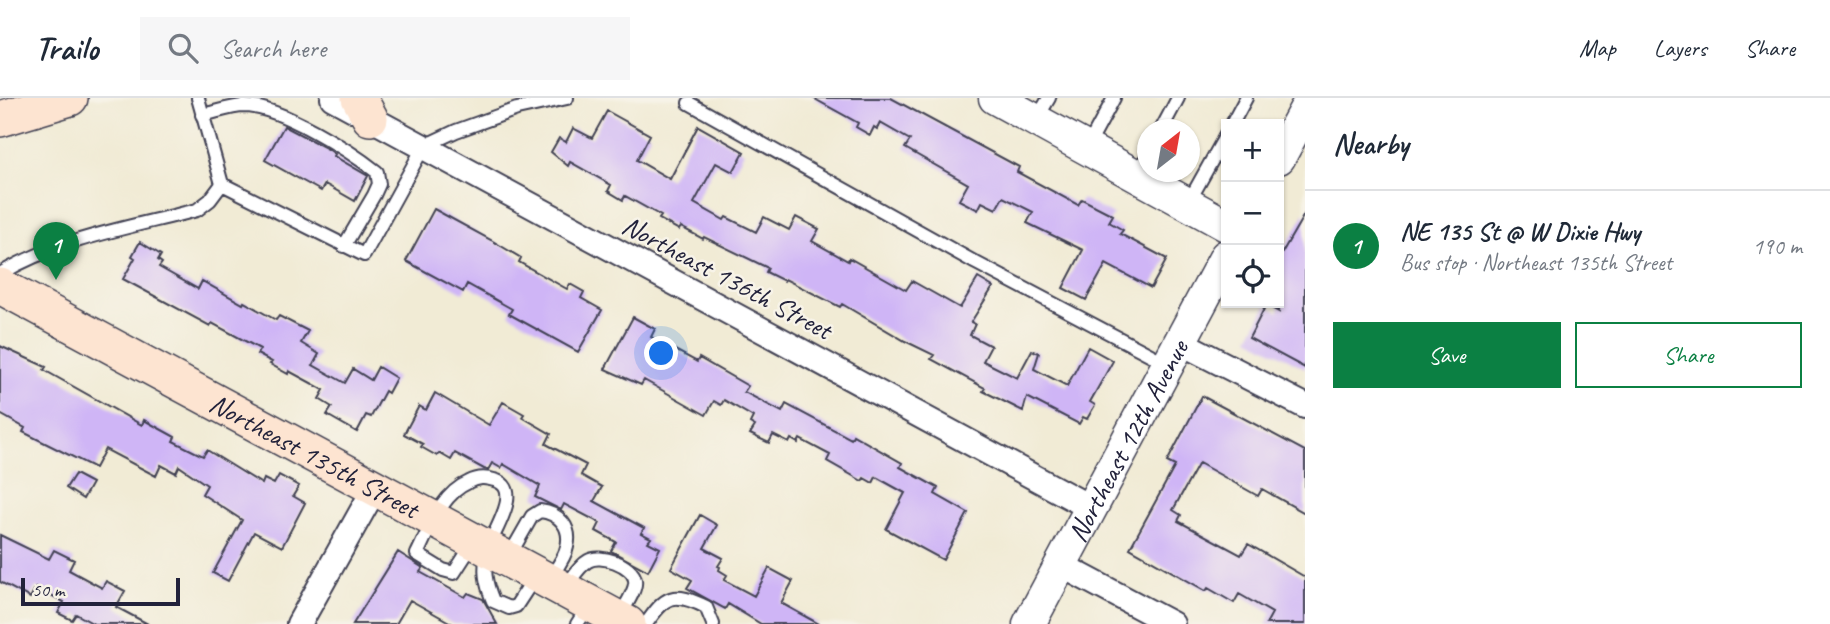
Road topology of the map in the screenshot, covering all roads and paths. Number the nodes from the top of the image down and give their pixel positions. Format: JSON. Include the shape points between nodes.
{"nodes":[{"id":1,"x":70,"y":98,"type":"edge"},
{"id":2,"x":198,"y":98,"type":"edge"},
{"id":3,"x":333,"y":98,"type":"edge"},
{"id":4,"x":567,"y":98,"type":"edge"},
{"id":5,"x":995,"y":98,"type":"edge"},
{"id":6,"x":1114,"y":98,"type":"edge"},
{"id":7,"x":1178,"y":98,"type":"edge"},
{"id":8,"x":1246,"y":98,"type":"edge"},
{"id":9,"x":689,"y":103,"type":"dead end"},
{"id":10,"x":365,"y":108,"type":"edge"},
{"id":11,"x":1042,"y":109,"type":"edge"},
{"id":12,"x":202,"y":115,"type":"junction"},
{"id":13,"x":0,"y":119,"type":"edge"},
{"id":14,"x":1167,"y":119,"type":"edge"},
{"id":15,"x":1235,"y":119,"type":"edge"},
{"id":16,"x":1221,"y":144,"type":"edge"},
{"id":17,"x":424,"y":146,"type":"junction"},
{"id":18,"x":1087,"y":148,"type":"junction"},
{"id":19,"x":1137,"y":163,"type":"edge"},
{"id":20,"x":1162,"y":182,"type":"edge"},
{"id":21,"x":222,"y":184,"type":"junction"},
{"id":22,"x":1188,"y":204,"type":"junction"},
{"id":23,"x":1221,"y":222,"type":"edge"},
{"id":24,"x":344,"y":246,"type":"junction"},
{"id":25,"x":1221,"y":266,"type":"edge"},
{"id":26,"x":0,"y":274,"type":"edge"},
{"id":27,"x":0,"y":286,"type":"edge"},
{"id":28,"x":1175,"y":353,"type":"junction"},
{"id":29,"x":1305,"y":406,"type":"edge"},
{"id":30,"x":374,"y":488,"type":"junction"},
{"id":31,"x":1091,"y":508,"type":"junction"},
{"id":32,"x":434,"y":520,"type":"junction"},
{"id":33,"x":1061,"y":565,"type":"junction"},
{"id":34,"x":568,"y":595,"type":"edge"},
{"id":35,"x":299,"y":624,"type":"edge"},
{"id":36,"x":713,"y":624,"type":"edge"},
{"id":37,"x":1029,"y":624,"type":"edge"},
{"id":38,"x":1172,"y":624,"type":"edge"}],
"edges":[{"from":1,"to":13,"type":"main road"},
{"from":2,"to":12,"type":"lane"},
{"from":3,"to":10,"type":"street","name":"Northeast 136th Street"},
{"from":4,"to":17,"type":"lane","via":[[517,109]]},
{"from":5,"to":11,"type":"street"},
{"from":6,"to":18,"type":"lane"},
{"from":7,"to":14,"type":"lane"},
{"from":8,"to":15,"type":"lane"},
{"from":9,"to":28,"type":"lane","via":[[976,263]]},
{"from":10,"to":17,"type":"street","name":"Northeast 136th Street"},
{"from":11,"to":18,"type":"street"},
{"from":12,"to":21,"type":"lane"},
{"from":12,"to":24,"type":"lane","via":[[242,106],[261,107],[304,126],[377,172],[379,184]]},
{"from":16,"to":22,"type":"lane"},
{"from":17,"to":24,"type":"lane","via":[[364,255]]},
{"from":17,"to":31,"type":"street","name":"Northeast 136th Street"},
{"from":18,"to":19,"type":"street"},
{"from":20,"to":22,"type":"street"},
{"from":21,"to":24,"type":"lane"},
{"from":21,"to":26,"type":"lane","via":[[197,210],[80,241],[24,260]]},
{"from":22,"to":23,"type":"street"},
{"from":25,"to":28,"type":"street","name":"Northeast 12th Avenue"},
{"from":27,"to":30,"type":"main road","name":"Northeast 135th Street"},
{"from":28,"to":29,"type":"street"},
{"from":28,"to":31,"type":"street","name":"Northeast 12th Avenue"},
{"from":30,"to":32,"type":"main road","name":"Northeast 135th Street"},
{"from":30,"to":35,"type":"street"},
{"from":31,"to":33,"type":"street","name":"Northeast 12th Avenue"},
{"from":32,"to":34,"type":"main road","name":"Northeast 135th Street"},
{"from":32,"to":34,"type":"lane","via":[[452,491],[478,477],[500,481],[508,505]]},
{"from":33,"to":37,"type":"street","name":"Northeast 12th Avenue"},
{"from":33,"to":38,"type":"street"},
{"from":34,"to":36,"type":"lane","via":[[659,604],[678,598],[706,607]]}]}
